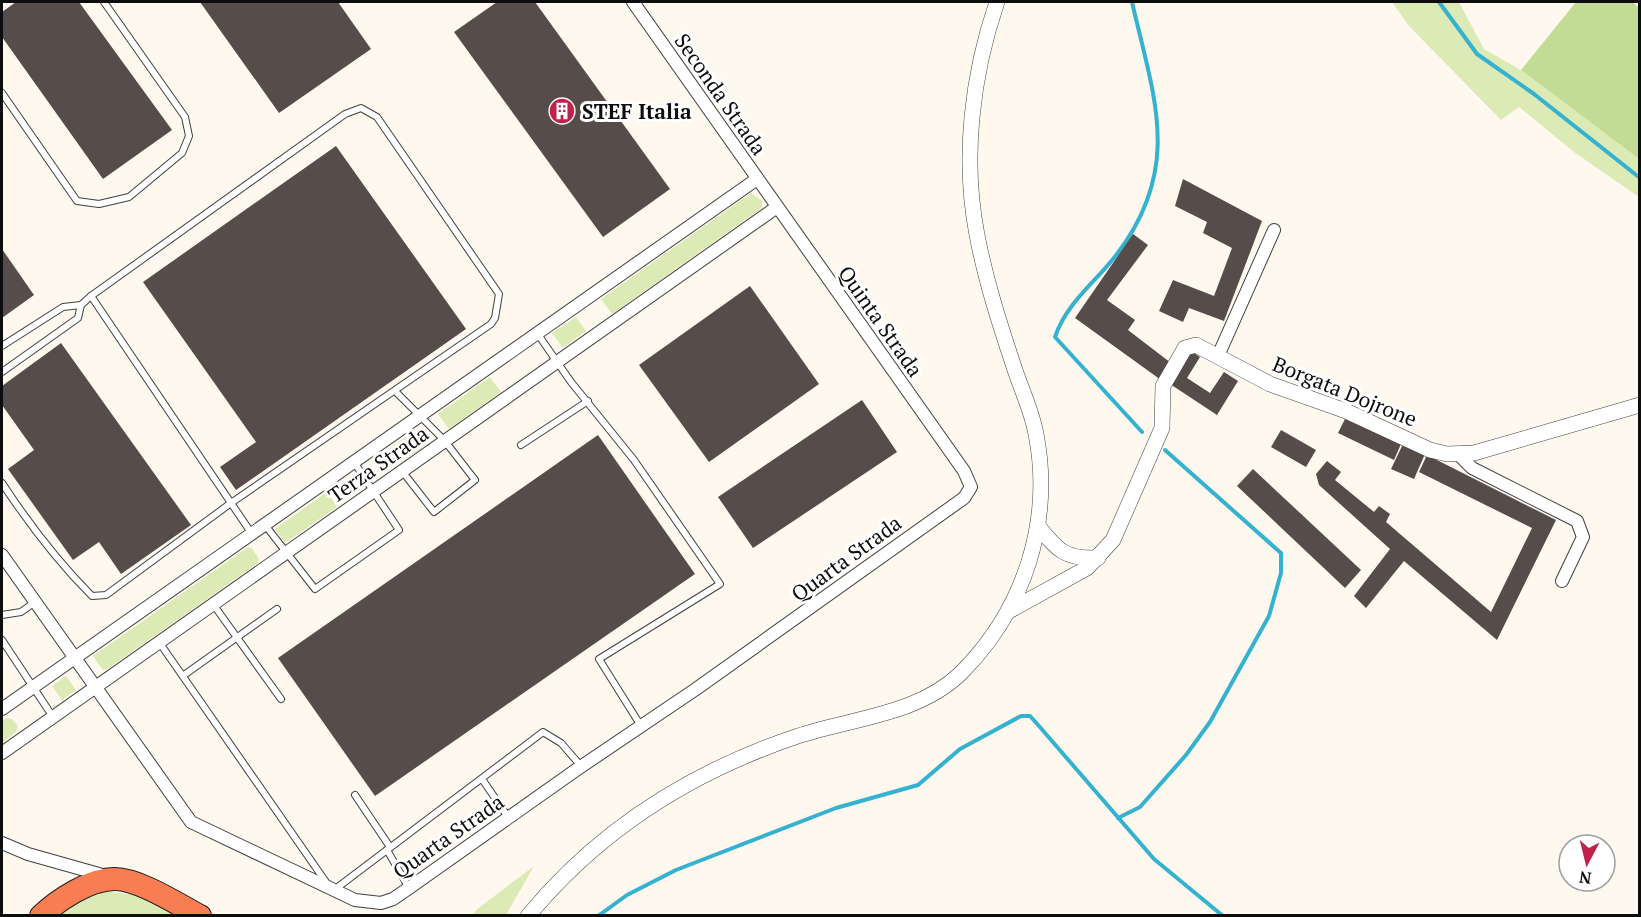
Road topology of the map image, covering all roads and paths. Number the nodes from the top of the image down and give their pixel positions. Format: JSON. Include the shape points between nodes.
{"nodes":[{"id":1,"x":104,"y":2,"type":"edge"},
{"id":2,"x":633,"y":2,"type":"edge"},
{"id":3,"x":997,"y":2,"type":"edge"},
{"id":4,"x":2,"y":93,"type":"edge"},
{"id":5,"x":757,"y":179,"type":"junction"},
{"id":6,"x":777,"y":207,"type":"junction"},
{"id":7,"x":1274,"y":230,"type":"dead end"},
{"id":8,"x":91,"y":296,"type":"junction"},
{"id":9,"x":81,"y":305,"type":"junction"},
{"id":10,"x":537,"y":333,"type":"junction"},
{"id":11,"x":2,"y":346,"type":"edge"},
{"id":12,"x":1218,"y":356,"type":"junction"},
{"id":13,"x":557,"y":361,"type":"junction"},
{"id":14,"x":2,"y":372,"type":"edge"},
{"id":15,"x":395,"y":392,"type":"junction"},
{"id":16,"x":588,"y":402,"type":"junction"},
{"id":17,"x":1640,"y":405,"type":"edge"},
{"id":18,"x":420,"y":416,"type":"junction"},
{"id":19,"x":444,"y":440,"type":"junction"},
{"id":20,"x":521,"y":445,"type":"dead end"},
{"id":21,"x":1460,"y":455,"type":"junction"},
{"id":22,"x":354,"y":462,"type":"junction"},
{"id":23,"x":401,"y":471,"type":"junction"},
{"id":24,"x":2,"y":483,"type":"edge"},
{"id":25,"x":971,"y":487,"type":"joint"},
{"id":26,"x":374,"y":491,"type":"junction"},
{"id":27,"x":231,"y":503,"type":"junction"},
{"id":28,"x":265,"y":525,"type":"junction"},
{"id":29,"x":1038,"y":526,"type":"junction"},
{"id":30,"x":252,"y":534,"type":"junction"},
{"id":31,"x":285,"y":553,"type":"junction"},
{"id":32,"x":2,"y":555,"type":"edge"},
{"id":33,"x":1098,"y":558,"type":"junction"},
{"id":34,"x":1562,"y":581,"type":"dead end"},
{"id":35,"x":35,"y":602,"type":"junction"},
{"id":36,"x":213,"y":604,"type":"junction"},
{"id":37,"x":277,"y":609,"type":"dead end"},
{"id":38,"x":1009,"y":611,"type":"junction"},
{"id":39,"x":2,"y":615,"type":"edge"},
{"id":40,"x":237,"y":636,"type":"junction"},
{"id":41,"x":2,"y":640,"type":"edge"},
{"id":42,"x":159,"y":642,"type":"junction"},
{"id":43,"x":74,"y":658,"type":"junction"},
{"id":44,"x":184,"y":675,"type":"junction"},
{"id":45,"x":95,"y":687,"type":"junction"},
{"id":46,"x":33,"y":688,"type":"junction"},
{"id":47,"x":281,"y":699,"type":"dead end"},
{"id":48,"x":2,"y":710,"type":"edge"},
{"id":49,"x":53,"y":717,"type":"junction"},
{"id":50,"x":641,"y":726,"type":"junction"},
{"id":51,"x":2,"y":753,"type":"edge"},
{"id":52,"x":581,"y":767,"type":"junction"},
{"id":53,"x":483,"y":779,"type":"junction"},
{"id":54,"x":355,"y":795,"type":"dead end"},
{"id":55,"x":508,"y":817,"type":"junction"},
{"id":56,"x":2,"y":843,"type":"edge"},
{"id":57,"x":388,"y":848,"type":"junction"},
{"id":58,"x":116,"y":879,"type":"junction"},
{"id":59,"x":409,"y":888,"type":"junction"},
{"id":60,"x":333,"y":892,"type":"junction"},
{"id":61,"x":41,"y":915,"type":"edge"},
{"id":62,"x":200,"y":915,"type":"edge"},
{"id":63,"x":528,"y":915,"type":"edge"}],
"edges":[{"from":1,"to":4,"type":"lane","via":[[185,117],[189,136],[182,153],[129,197],[99,204],[77,201]]},
{"from":2,"to":5,"type":"street","name":"Seconda Strada"},
{"from":3,"to":29,"type":"street","via":[[980,65],[970,176],[976,232],[989,291],[1036,432],[1040,466]]},
{"from":5,"to":6,"type":"street","name":"Quinta Strada"},
{"from":5,"to":10,"type":"street","name":"Terza Strada"},
{"from":6,"to":13,"type":"street","name":"Terza Strada"},
{"from":6,"to":25,"type":"street","name":"Quinta Strada","via":[[964,471]]},
{"from":7,"to":12,"type":"street"},
{"from":8,"to":9,"type":"lane"},
{"from":8,"to":15,"type":"lane","via":[[345,114],[361,108],[377,117],[499,294],[491,324]]},
{"from":8,"to":27,"type":"lane"},
{"from":9,"to":11,"type":"lane","via":[[63,307]]},
{"from":9,"to":14,"type":"lane","via":[[78,318]]},
{"from":10,"to":13,"type":"lane"},
{"from":10,"to":18,"type":"street","name":"Terza Strada"},
{"from":12,"to":21,"type":"street","name":"Borgata Dojrone","via":[[1270,384],[1346,411],[1430,450]]},
{"from":12,"to":33,"type":"street","name":"Borgata Dojrone","via":[[1196,345],[1185,348],[1162,392],[1162,428],[1113,540]]},
{"from":13,"to":16,"type":"lane"},
{"from":13,"to":19,"type":"street","name":"Terza Strada"},
{"from":15,"to":18,"type":"lane"},
{"from":15,"to":27,"type":"lane"},
{"from":16,"to":20,"type":"lane"},
{"from":16,"to":50,"type":"lane","via":[[634,460],[720,584],[599,659]]},
{"from":17,"to":21,"type":"street","name":"Borgata Dojrone"},
{"from":18,"to":19,"type":"lane"},
{"from":18,"to":22,"type":"street","name":"Terza Strada"},
{"from":19,"to":23,"type":"street","name":"Terza Strada"},
{"from":19,"to":23,"type":"lane","via":[[475,480],[434,512]]},
{"from":21,"to":34,"type":"street","name":"Borgata Dojrone","via":[[1472,468],[1577,521],[1582,537]]},
{"from":22,"to":26,"type":"lane"},
{"from":22,"to":28,"type":"street","name":"Terza Strada"},
{"from":23,"to":26,"type":"street","name":"Terza Strada"},
{"from":24,"to":27,"type":"lane","via":[[37,536],[92,596],[106,595]]},
{"from":25,"to":50,"type":"street","name":"Quarta Strada","via":[[964,498]]},
{"from":26,"to":31,"type":"street","name":"Terza Strada"},
{"from":26,"to":31,"type":"lane","via":[[399,530],[315,589]]},
{"from":27,"to":30,"type":"lane"},
{"from":28,"to":30,"type":"street","name":"Terza Strada"},
{"from":28,"to":31,"type":"lane"},
{"from":29,"to":33,"type":"street","via":[[1062,553]]},
{"from":29,"to":38,"type":"street","via":[[1024,580]]},
{"from":30,"to":43,"type":"street","name":"Terza Strada"},
{"from":31,"to":36,"type":"street","name":"Terza Strada"},
{"from":32,"to":35,"type":"street","name":"Quarta Strada"},
{"from":33,"to":38,"type":"street","name":"Borgata Dojrone"},
{"from":35,"to":39,"type":"lane","via":[[21,612]]},
{"from":35,"to":43,"type":"street","name":"Quarta Strada"},
{"from":36,"to":40,"type":"lane"},
{"from":36,"to":42,"type":"street","name":"Terza Strada"},
{"from":37,"to":40,"type":"lane"},
{"from":38,"to":63,"type":"street","via":[[983,650],[958,676],[930,696],[903,708],[798,736],[717,769],[655,802],[608,836],[551,888]]},
{"from":40,"to":44,"type":"lane"},
{"from":40,"to":47,"type":"lane"},
{"from":41,"to":46,"type":"lane"},
{"from":42,"to":44,"type":"lane"},
{"from":42,"to":45,"type":"street","name":"Terza Strada"},
{"from":43,"to":45,"type":"street","name":"Quarta Strada"},
{"from":43,"to":46,"type":"street","name":"Terza Strada"},
{"from":44,"to":60,"type":"lane"},
{"from":45,"to":49,"type":"street","name":"Terza Strada"},
{"from":45,"to":60,"type":"street","name":"Quarta Strada","via":[[191,822]]},
{"from":46,"to":48,"type":"street","name":"Terza Strada"},
{"from":46,"to":49,"type":"lane"},
{"from":49,"to":51,"type":"street","name":"Terza Strada"},
{"from":50,"to":52,"type":"street","name":"Quarta Strada"},
{"from":52,"to":53,"type":"lane","via":[[561,743],[543,732]]},
{"from":52,"to":55,"type":"street","name":"Quarta Strada"},
{"from":53,"to":55,"type":"lane"},
{"from":53,"to":57,"type":"lane"},
{"from":54,"to":57,"type":"lane"},
{"from":55,"to":59,"type":"street","name":"Quarta Strada"},
{"from":56,"to":58,"type":"street"},
{"from":57,"to":59,"type":"lane"},
{"from":57,"to":60,"type":"lane"},
{"from":58,"to":61,"type":"highway","via":[[69,895]]},
{"from":58,"to":62,"type":"highway"},
{"from":59,"to":60,"type":"street","name":"Quarta Strada","via":[[393,899],[368,903]]}]}
